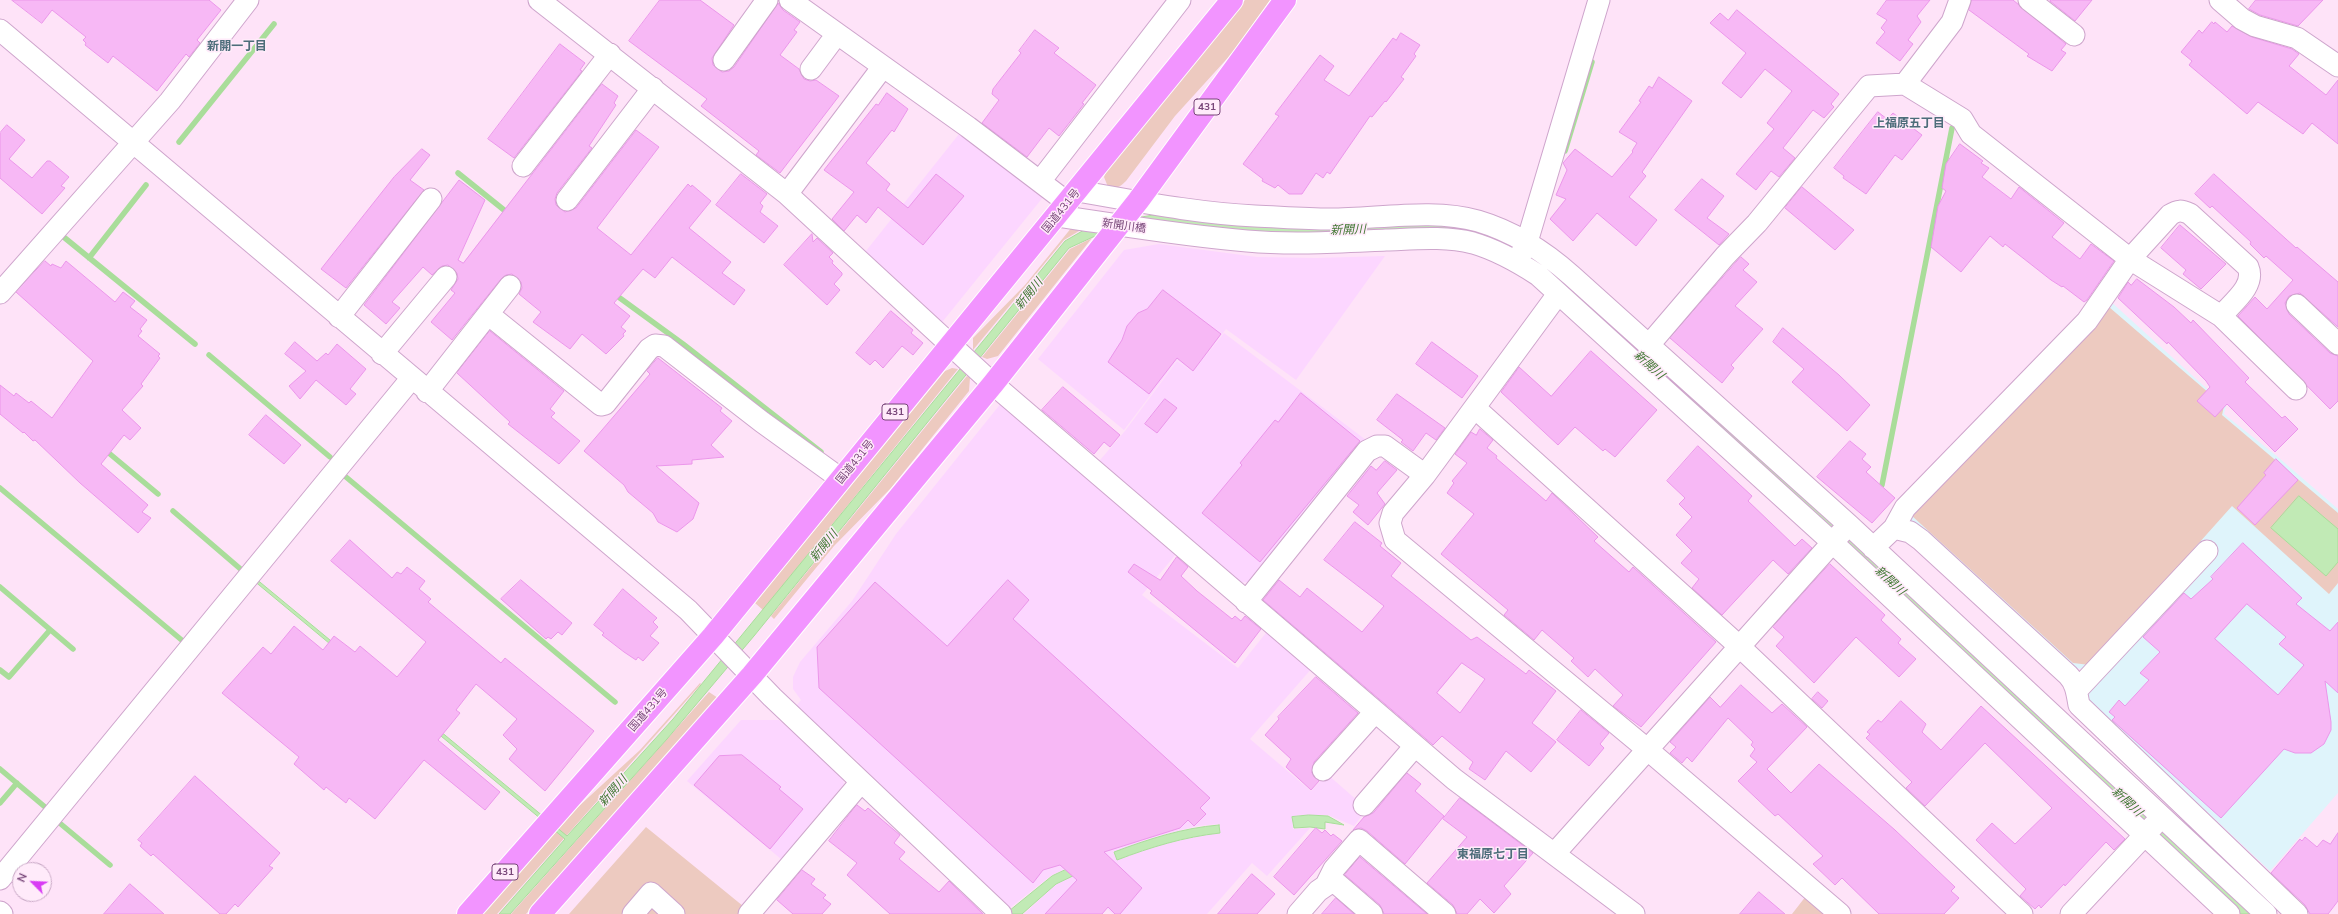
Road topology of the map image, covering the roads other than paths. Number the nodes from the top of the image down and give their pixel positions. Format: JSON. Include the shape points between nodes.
{"nodes":[{"id":1,"x":248,"y":0,"type":"edge"},
{"id":2,"x":539,"y":0,"type":"edge"},
{"id":3,"x":767,"y":0,"type":"edge"},
{"id":4,"x":790,"y":0,"type":"edge"},
{"id":5,"x":1180,"y":0,"type":"edge"},
{"id":6,"x":1232,"y":0,"type":"edge"},
{"id":7,"x":1285,"y":0,"type":"edge"},
{"id":8,"x":1599,"y":0,"type":"edge"},
{"id":9,"x":1960,"y":0,"type":"edge"},
{"id":10,"x":2029,"y":0,"type":"edge"},
{"id":11,"x":2220,"y":0,"type":"edge"},
{"id":12,"x":0,"y":30,"type":"edge"},
{"id":13,"x":837,"y":34,"type":"junction"},
{"id":14,"x":2074,"y":35,"type":"dead end"},
{"id":15,"x":610,"y":54,"type":"junction"},
{"id":16,"x":724,"y":60,"type":"dead end"},
{"id":17,"x":2338,"y":66,"type":"edge"},
{"id":18,"x":882,"y":68,"type":"junction"},
{"id":19,"x":811,"y":69,"type":"dead end"},
{"id":20,"x":1905,"y":84,"type":"junction"},
{"id":21,"x":653,"y":88,"type":"junction"},
{"id":22,"x":134,"y":142,"type":"junction"},
{"id":23,"x":523,"y":166,"type":"dead end"},
{"id":24,"x":1041,"y":180,"type":"junction"},
{"id":25,"x":788,"y":194,"type":"junction"},
{"id":26,"x":431,"y":199,"type":"dead end"},
{"id":27,"x":567,"y":200,"type":"dead end"},
{"id":28,"x":1068,"y":203,"type":"junction"},
{"id":29,"x":1123,"y":220,"type":"junction"},
{"id":30,"x":1330,"y":230,"type":"junction"},
{"id":31,"x":1522,"y":252,"type":"junction"},
{"id":32,"x":2130,"y":259,"type":"junction"},
{"id":33,"x":446,"y":277,"type":"dead end"},
{"id":34,"x":510,"y":286,"type":"dead end"},
{"id":35,"x":0,"y":294,"type":"edge"},
{"id":36,"x":1558,"y":294,"type":"junction"},
{"id":37,"x":2298,"y":305,"type":"dead end"},
{"id":38,"x":488,"y":314,"type":"junction"},
{"id":39,"x":2220,"y":316,"type":"junction"},
{"id":40,"x":339,"y":317,"type":"junction"},
{"id":41,"x":2338,"y":344,"type":"edge"},
{"id":42,"x":953,"y":346,"type":"junction"},
{"id":43,"x":1648,"y":346,"type":"junction"},
{"id":44,"x":382,"y":354,"type":"junction"},
{"id":45,"x":991,"y":382,"type":"junction"},
{"id":46,"x":419,"y":385,"type":"junction"},
{"id":47,"x":2296,"y":389,"type":"dead end"},
{"id":48,"x":1475,"y":408,"type":"junction"},
{"id":49,"x":1425,"y":475,"type":"junction"},
{"id":50,"x":841,"y":479,"type":"junction"},
{"id":51,"x":1894,"y":528,"type":"junction"},
{"id":52,"x":1841,"y":534,"type":"junction"},
{"id":53,"x":1873,"y":548,"type":"junction"},
{"id":54,"x":2206,"y":550,"type":"dead end"},
{"id":55,"x":1246,"y":602,"type":"junction"},
{"id":56,"x":717,"y":640,"type":"junction"},
{"id":57,"x":1739,"y":646,"type":"junction"},
{"id":58,"x":747,"y":671,"type":"junction"},
{"id":59,"x":2077,"y":690,"type":"junction"},
{"id":60,"x":1375,"y":712,"type":"junction"},
{"id":61,"x":1414,"y":746,"type":"junction"},
{"id":62,"x":1648,"y":750,"type":"junction"},
{"id":63,"x":1324,"y":770,"type":"dead end"},
{"id":64,"x":861,"y":782,"type":"junction"},
{"id":65,"x":1364,"y":805,"type":"dead end"},
{"id":66,"x":2153,"y":826,"type":"junction"},
{"id":67,"x":1555,"y":853,"type":"junction"},
{"id":68,"x":0,"y":880,"type":"edge"},
{"id":69,"x":1327,"y":883,"type":"junction"},
{"id":70,"x":468,"y":914,"type":"edge"},
{"id":71,"x":540,"y":914,"type":"edge"},
{"id":72,"x":633,"y":914,"type":"edge"},
{"id":73,"x":674,"y":914,"type":"edge"},
{"id":74,"x":749,"y":914,"type":"edge"},
{"id":75,"x":1001,"y":914,"type":"edge"},
{"id":76,"x":1298,"y":914,"type":"edge"},
{"id":77,"x":1372,"y":914,"type":"edge"},
{"id":78,"x":1445,"y":914,"type":"edge"},
{"id":79,"x":1634,"y":914,"type":"edge"},
{"id":80,"x":1840,"y":914,"type":"edge"},
{"id":81,"x":2022,"y":914,"type":"edge"},
{"id":82,"x":2071,"y":914,"type":"edge"},
{"id":83,"x":2229,"y":914,"type":"edge"},
{"id":84,"x":2266,"y":914,"type":"edge"},
{"id":85,"x":2297,"y":914,"type":"edge"}],
"edges":[{"from":1,"to":22,"type":"street","via":[[170,101]]},
{"from":2,"to":15,"type":"street"},
{"from":3,"to":16,"type":"street"},
{"from":4,"to":13,"type":"street"},
{"from":5,"to":24,"type":"street"},
{"from":6,"to":28,"type":"highway","name":"国道431号","number":"431"},
{"from":7,"to":29,"type":"highway","number":"431"},
{"from":8,"to":31,"type":"street"},
{"from":9,"to":20,"type":"street","via":[[1952,22]]},
{"from":10,"to":14,"type":"street"},
{"from":11,"to":17,"type":"street","via":[[2242,19],[2255,26],[2297,38]]},
{"from":12,"to":22,"type":"street"},
{"from":13,"to":18,"type":"street"},
{"from":13,"to":19,"type":"street"},
{"from":15,"to":21,"type":"street"},
{"from":15,"to":23,"type":"street"},
{"from":18,"to":24,"type":"street"},
{"from":18,"to":25,"type":"street"},
{"from":20,"to":32,"type":"street","via":[[1962,119],[1971,134]]},
{"from":20,"to":43,"type":"street","via":[[1869,86],[1757,223],[1725,256]]},
{"from":21,"to":25,"type":"street"},
{"from":21,"to":27,"type":"street"},
{"from":22,"to":35,"type":"street"},
{"from":22,"to":40,"type":"street"},
{"from":24,"to":28,"type":"street"},
{"from":25,"to":42,"type":"street"},
{"from":26,"to":40,"type":"street"},
{"from":28,"to":29,"type":"street"},
{"from":28,"to":29,"type":"street","name":"新開川橋","via":[[1087,220]]},
{"from":28,"to":42,"type":"highway","name":"国道431号","number":"431"},
{"from":29,"to":30,"type":"street","via":[[1252,216]]},
{"from":29,"to":30,"type":"street","name":"新開川橋","via":[[1161,231],[1248,241]]},
{"from":29,"to":45,"type":"highway","number":"431"},
{"from":30,"to":31,"type":"street","via":[[1451,217],[1477,221],[1503,230]]},
{"from":31,"to":36,"type":"street","via":[[1538,275]]},
{"from":31,"to":43,"type":"street","via":[[1549,255]]},
{"from":32,"to":39,"type":"street"},
{"from":32,"to":39,"type":"street","via":[[2170,215],[2182,210],[2190,214],[2246,264],[2251,274],[2248,285]]},
{"from":32,"to":51,"type":"street","via":[[2087,321],[1905,508]]},
{"from":33,"to":44,"type":"street"},
{"from":34,"to":38,"type":"street"},
{"from":36,"to":48,"type":"street"},
{"from":36,"to":52,"type":"street"},
{"from":37,"to":41,"type":"street"},
{"from":38,"to":46,"type":"street"},
{"from":38,"to":50,"type":"street","via":[[601,405],[606,404],[649,349],[655,345],[664,346]]},
{"from":39,"to":47,"type":"street"},
{"from":40,"to":44,"type":"street"},
{"from":42,"to":45,"type":"street"},
{"from":42,"to":50,"type":"highway","name":"国道431号","number":"431"},
{"from":43,"to":52,"type":"street"},
{"from":44,"to":46,"type":"street"},
{"from":45,"to":55,"type":"street"},
{"from":45,"to":58,"type":"highway","number":"431"},
{"from":46,"to":56,"type":"street","via":[[688,610]]},
{"from":46,"to":68,"type":"street"},
{"from":48,"to":49,"type":"street"},
{"from":48,"to":57,"type":"street"},
{"from":49,"to":55,"type":"street","via":[[1396,451],[1385,446],[1377,446],[1367,451]]},
{"from":49,"to":62,"type":"street","via":[[1393,513],[1390,523],[1395,540]]},
{"from":50,"to":56,"type":"highway","name":"国道431号","number":"431"},
{"from":51,"to":53,"type":"street"},
{"from":51,"to":59,"type":"street","via":[[1903,529],[1921,540],[2068,675]]},
{"from":52,"to":53,"type":"street"},
{"from":52,"to":57,"type":"street"},
{"from":52,"to":66,"type":"street"},
{"from":53,"to":66,"type":"street"},
{"from":54,"to":59,"type":"street"},
{"from":55,"to":60,"type":"street"},
{"from":56,"to":58,"type":"street"},
{"from":56,"to":70,"type":"highway","name":"国道431号","number":"431","via":[[547,824]]},
{"from":57,"to":62,"type":"street"},
{"from":57,"to":81,"type":"street"},
{"from":58,"to":64,"type":"street"},
{"from":58,"to":71,"type":"highway","number":"431"},
{"from":59,"to":85,"type":"street","via":[[2079,705]]},
{"from":60,"to":61,"type":"street"},
{"from":60,"to":63,"type":"street"},
{"from":61,"to":65,"type":"street"},
{"from":61,"to":67,"type":"street","via":[[1454,779]]},
{"from":62,"to":67,"type":"street"},
{"from":62,"to":80,"type":"street"},
{"from":64,"to":74,"type":"street"},
{"from":64,"to":75,"type":"street"},
{"from":66,"to":82,"type":"street"},
{"from":66,"to":83,"type":"street"},
{"from":66,"to":84,"type":"street"},
{"from":67,"to":79,"type":"street"},
{"from":69,"to":76,"type":"street"},
{"from":69,"to":77,"type":"street","via":[[1335,882]]},
{"from":69,"to":78,"type":"street","via":[[1334,869],[1359,840]]},
{"from":72,"to":73,"type":"street","via":[[651,893]]}]}
